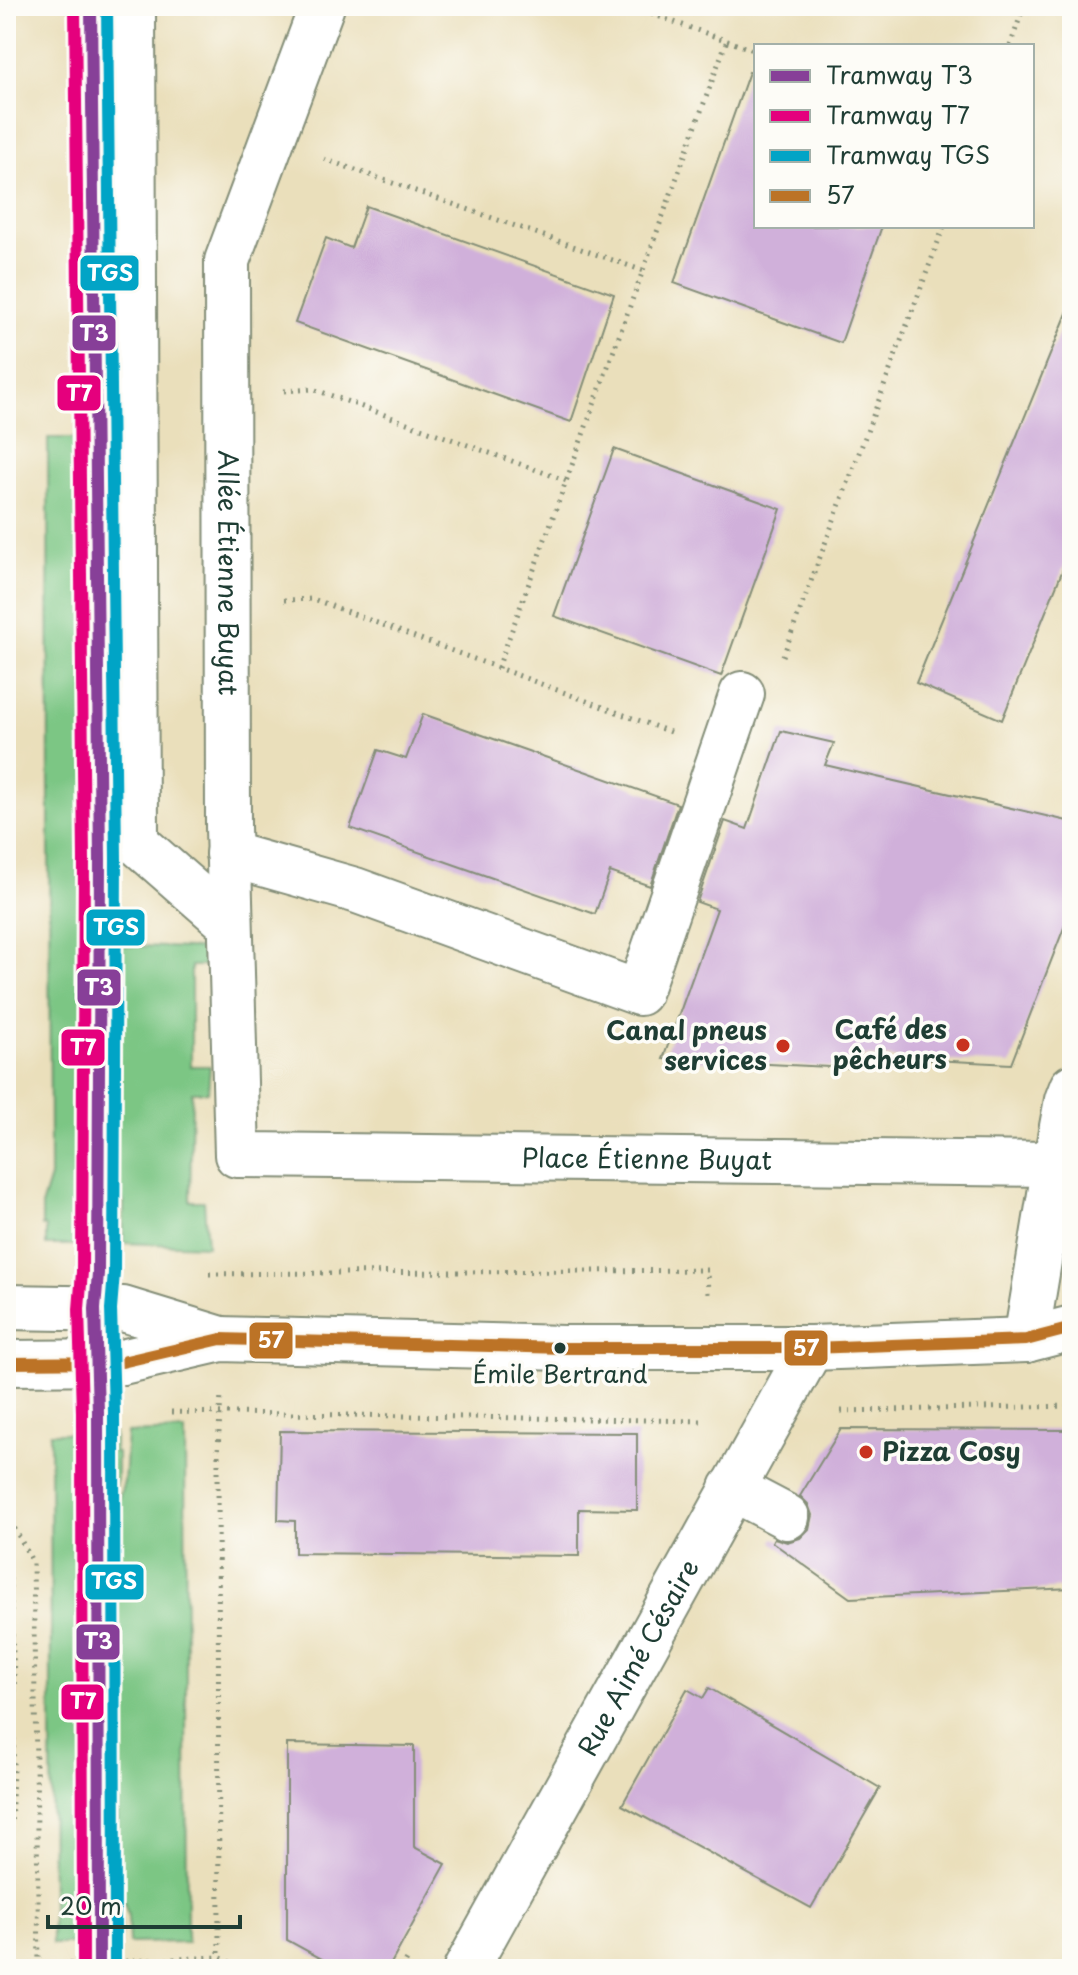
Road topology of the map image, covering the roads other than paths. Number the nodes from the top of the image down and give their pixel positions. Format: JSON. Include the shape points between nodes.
{"nodes":[{"id":1,"x":133,"y":6,"type":"edge"},
{"id":2,"x":322,"y":6,"type":"edge"},
{"id":3,"x":742,"y":694,"type":"road end"},
{"id":4,"x":228,"y":854,"type":"junction"},
{"id":5,"x":230,"y":924,"type":"junction"},
{"id":6,"x":1072,"y":1087,"type":"edge"},
{"id":7,"x":237,"y":1155,"type":"joint"},
{"id":8,"x":1055,"y":1164,"type":"junction"},
{"id":9,"x":6,"y":1307,"type":"edge"},
{"id":10,"x":1072,"y":1328,"type":"edge"},
{"id":11,"x":221,"y":1339,"type":"junction"},
{"id":12,"x":1026,"y":1340,"type":"junction"},
{"id":13,"x":811,"y":1348,"type":"junction"},
{"id":14,"x":6,"y":1363,"type":"edge"},
{"id":15,"x":732,"y":1488,"type":"junction"},
{"id":16,"x":787,"y":1517,"type":"dead end"},
{"id":17,"x":466,"y":1969,"type":"edge"}],
"edges":[{"from":1,"to":5,"type":"street","via":[[136,842]]},
{"from":2,"to":4,"type":"street","name":"Allée Étienne Buyat","via":[[227,261]]},
{"from":3,"to":4,"type":"street","via":[[639,993],[355,890]]},
{"from":4,"to":5,"type":"street","name":"Allée Étienne Buyat"},
{"from":5,"to":7,"type":"street","name":"Allée Étienne Buyat"},
{"from":6,"to":8,"type":"street"},
{"from":7,"to":8,"type":"street","name":"Place Étienne Buyat"},
{"from":8,"to":12,"type":"street"},
{"from":9,"to":11,"type":"street","via":[[123,1309]]},
{"from":10,"to":12,"type":"street"},
{"from":11,"to":13,"type":"street"},
{"from":11,"to":14,"type":"street","via":[[122,1362]]},
{"from":12,"to":13,"type":"street"},
{"from":13,"to":15,"type":"street","name":"Rue Aimé Césaire"},
{"from":15,"to":16,"type":"street"},
{"from":15,"to":17,"type":"street","name":"Rue Aimé Césaire"}]}
